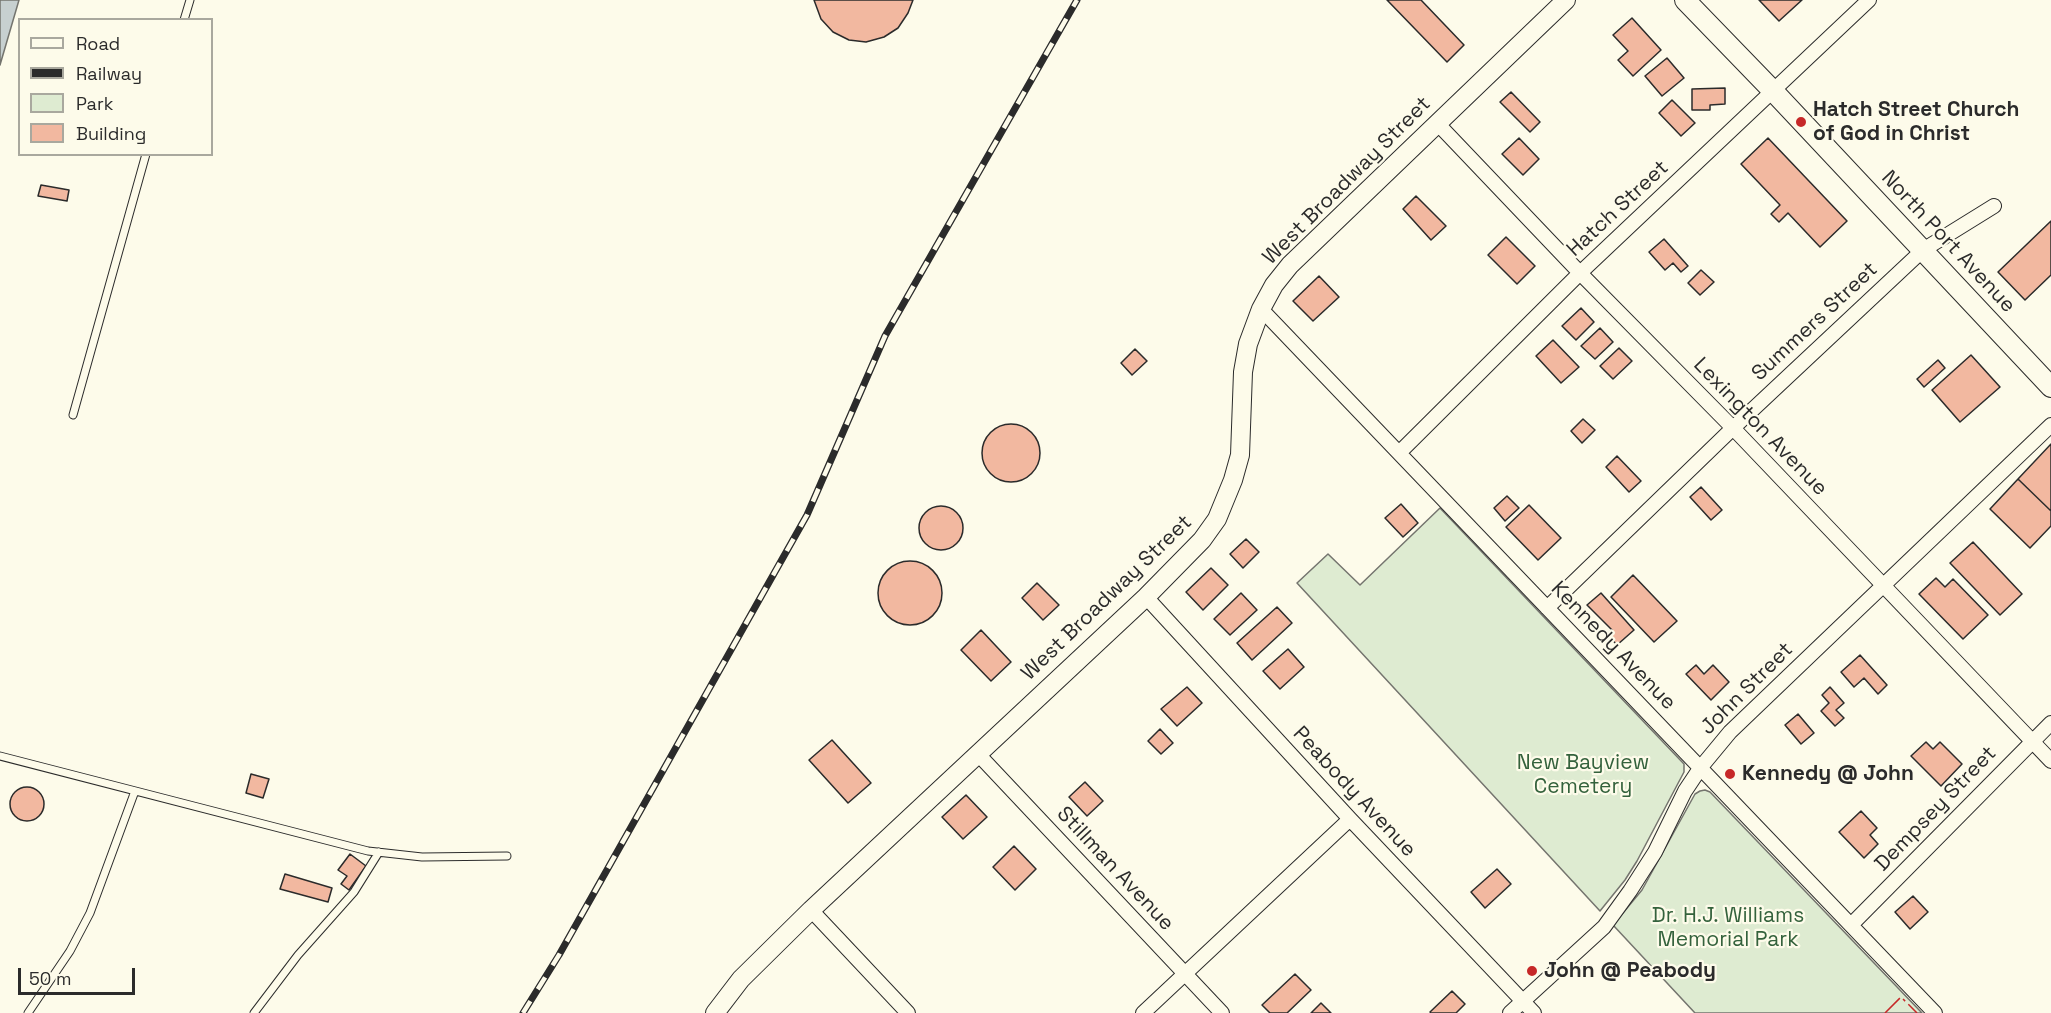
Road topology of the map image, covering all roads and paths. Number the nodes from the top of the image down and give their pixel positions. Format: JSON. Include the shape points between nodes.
{"nodes":[{"id":1,"x":189,"y":0,"type":"edge"},
{"id":2,"x":1566,"y":0,"type":"edge"},
{"id":3,"x":1685,"y":0,"type":"edge"},
{"id":4,"x":1869,"y":0,"type":"edge"},
{"id":5,"x":184,"y":18,"type":"edge"},
{"id":6,"x":1774,"y":92,"type":"junction"},
{"id":7,"x":1437,"y":123,"type":"junction"},
{"id":8,"x":145,"y":156,"type":"edge"},
{"id":9,"x":1994,"y":206,"type":"dead end"},
{"id":10,"x":1923,"y":250,"type":"junction"},
{"id":11,"x":1580,"y":273,"type":"junction"},
{"id":12,"x":1261,"y":309,"type":"junction"},
{"id":13,"x":2051,"y":387,"type":"edge"},
{"id":14,"x":73,"y":415,"type":"dead end"},
{"id":15,"x":2051,"y":425,"type":"edge"},
{"id":16,"x":1732,"y":428,"type":"junction"},
{"id":17,"x":1399,"y":453,"type":"junction"},
{"id":18,"x":1883,"y":585,"type":"junction"},
{"id":19,"x":1146,"y":597,"type":"junction"},
{"id":20,"x":1547,"y":608,"type":"junction"},
{"id":21,"x":2051,"y":723,"type":"edge"},
{"id":22,"x":2032,"y":741,"type":"junction"},
{"id":23,"x":977,"y":753,"type":"junction"},
{"id":24,"x":0,"y":756,"type":"edge"},
{"id":25,"x":2051,"y":761,"type":"edge"},
{"id":26,"x":1701,"y":767,"type":"junction"},
{"id":27,"x":135,"y":791,"type":"junction"},
{"id":28,"x":1350,"y":819,"type":"junction"},
{"id":29,"x":379,"y":852,"type":"junction"},
{"id":30,"x":507,"y":856,"type":"dead end"},
{"id":31,"x":811,"y":910,"type":"junction"},
{"id":32,"x":1851,"y":925,"type":"junction"},
{"id":33,"x":1184,"y":974,"type":"junction"},
{"id":34,"x":1523,"y":1001,"type":"junction"},
{"id":35,"x":27,"y":1013,"type":"edge"},
{"id":36,"x":254,"y":1013,"type":"edge"},
{"id":37,"x":715,"y":1013,"type":"edge"},
{"id":38,"x":908,"y":1013,"type":"edge"},
{"id":39,"x":1143,"y":1013,"type":"edge"},
{"id":40,"x":1222,"y":1013,"type":"edge"},
{"id":41,"x":1510,"y":1013,"type":"edge"},
{"id":42,"x":1534,"y":1013,"type":"edge"},
{"id":43,"x":1935,"y":1013,"type":"edge"}],
"edges":[{"from":1,"to":5,"type":"lane"},
{"from":2,"to":7,"type":"street","name":"West Broadway Street"},
{"from":3,"to":6,"type":"main road","name":"North Port Avenue"},
{"from":4,"to":6,"type":"street","name":"Hatch Street"},
{"from":6,"to":10,"type":"main road","name":"North Port Avenue"},
{"from":6,"to":11,"type":"street","name":"Hatch Street"},
{"from":7,"to":11,"type":"street","name":"Lexington Avenue"},
{"from":7,"to":12,"type":"street","name":"West Broadway Street","via":[[1290,265]]},
{"from":8,"to":14,"type":"lane"},
{"from":9,"to":10,"type":"street","name":"Summers Street"},
{"from":10,"to":13,"type":"main road","name":"North Port Avenue"},
{"from":10,"to":16,"type":"street","name":"Summers Street"},
{"from":11,"to":16,"type":"street","name":"Lexington Avenue"},
{"from":11,"to":17,"type":"street","name":"Hatch Street"},
{"from":12,"to":17,"type":"street","name":"Kennedy Avenue"},
{"from":12,"to":19,"type":"street","name":"West Broadway Street","via":[[1243,372],[1240,454],[1233,480],[1217,519],[1202,540]]},
{"from":15,"to":18,"type":"street","name":"John Street"},
{"from":16,"to":18,"type":"street","name":"Lexington Avenue"},
{"from":16,"to":20,"type":"street","name":"Summers Street"},
{"from":17,"to":20,"type":"street","name":"Kennedy Avenue"},
{"from":18,"to":22,"type":"street","name":"Lexington Avenue"},
{"from":18,"to":26,"type":"street","name":"John Street","via":[[1730,732]]},
{"from":19,"to":23,"type":"street","name":"West Broadway Street"},
{"from":19,"to":28,"type":"street","name":"Peabody Avenue"},
{"from":20,"to":26,"type":"street","name":"Kennedy Avenue"},
{"from":21,"to":22,"type":"street","name":"Dempsey Street"},
{"from":22,"to":25,"type":"street","name":"Lexington Avenue"},
{"from":22,"to":32,"type":"street","name":"Dempsey Street"},
{"from":23,"to":31,"type":"street","name":"West Broadway Street"},
{"from":23,"to":33,"type":"street","name":"Stillman Avenue"},
{"from":24,"to":27,"type":"lane"},
{"from":26,"to":32,"type":"street","name":"Kennedy Avenue"},
{"from":26,"to":34,"type":"street","name":"John Street","via":[[1654,852],[1604,927]]},
{"from":27,"to":29,"type":"lane"},
{"from":27,"to":35,"type":"lane","via":[[90,913],[70,951]]},
{"from":28,"to":33,"type":"street"},
{"from":28,"to":34,"type":"street","name":"Peabody Avenue"},
{"from":29,"to":30,"type":"lane","via":[[422,857]]},
{"from":29,"to":36,"type":"lane","via":[[354,892],[298,955]]},
{"from":31,"to":37,"type":"street","name":"West Broadway Street","via":[[741,979]]},
{"from":31,"to":38,"type":"street"},
{"from":32,"to":43,"type":"street","name":"Kennedy Avenue"},
{"from":33,"to":39,"type":"street"},
{"from":33,"to":40,"type":"street","name":"Stillman Avenue"},
{"from":34,"to":41,"type":"street","name":"John Street"},
{"from":34,"to":42,"type":"street","name":"Peabody Avenue"}]}
